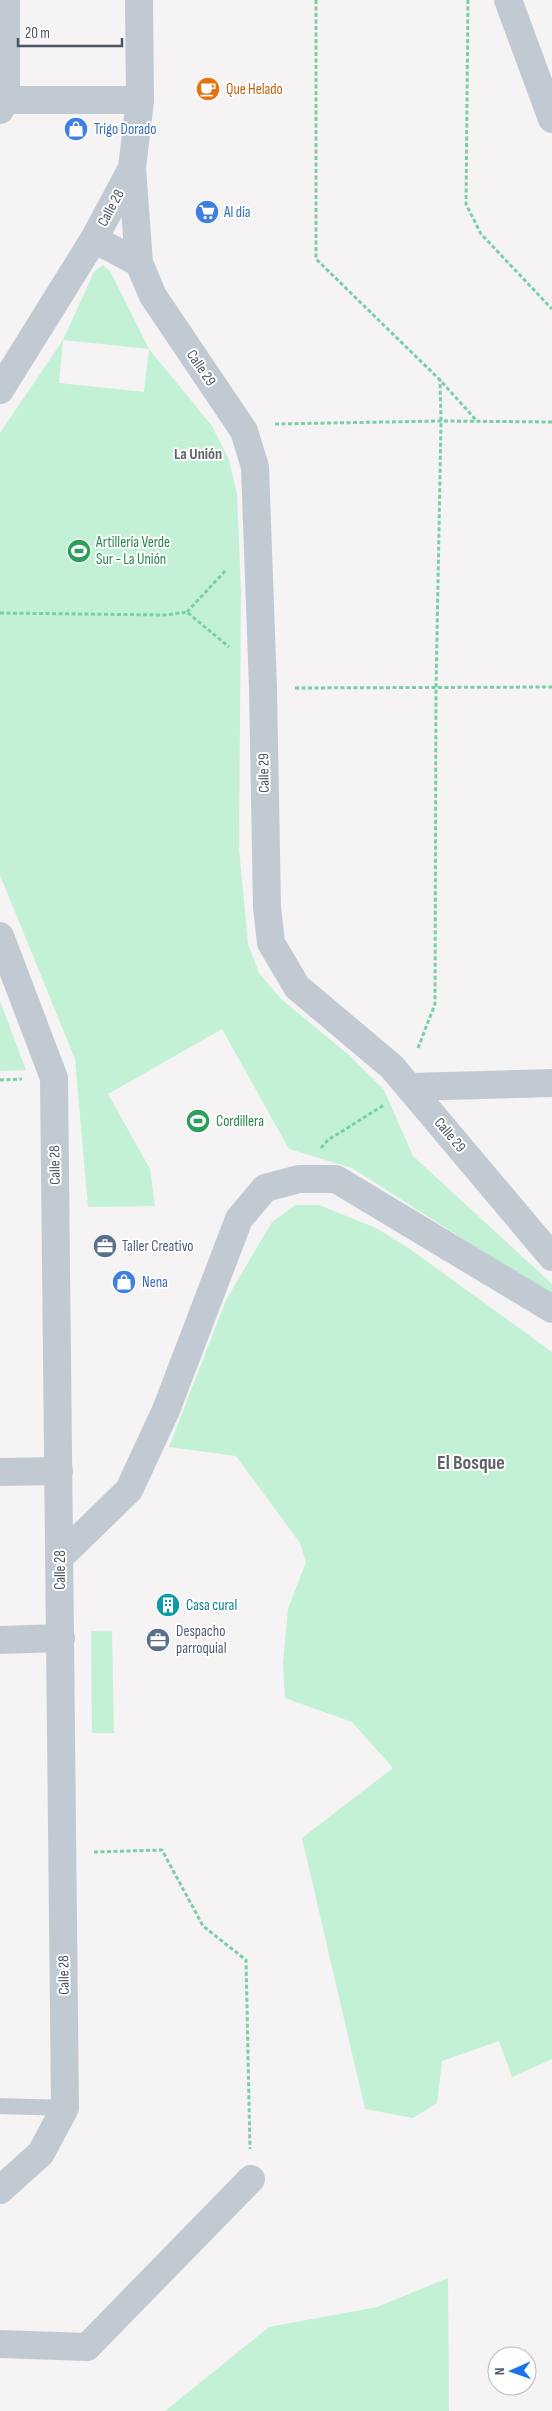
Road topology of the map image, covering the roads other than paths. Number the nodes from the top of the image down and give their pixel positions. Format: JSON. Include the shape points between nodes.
{"nodes":[{"id":1,"x":6,"y":0,"type":"edge"},
{"id":2,"x":139,"y":0,"type":"edge"},
{"id":3,"x":508,"y":0,"type":"edge"},
{"id":4,"x":140,"y":100,"type":"junction"},
{"id":5,"x":2,"y":103,"type":"edge"},
{"id":6,"x":552,"y":119,"type":"edge"},
{"id":7,"x":132,"y":168,"type":"junction"},
{"id":8,"x":94,"y":239,"type":"junction"},
{"id":9,"x":139,"y":262,"type":"junction"},
{"id":10,"x":0,"y":390,"type":"edge"},
{"id":11,"x":0,"y":936,"type":"edge"},
{"id":12,"x":401,"y":1077,"type":"junction"},
{"id":13,"x":552,"y":1084,"type":"edge"},
{"id":14,"x":552,"y":1257,"type":"edge"},
{"id":15,"x":552,"y":1309,"type":"edge"},
{"id":16,"x":59,"y":1471,"type":"junction"},
{"id":17,"x":0,"y":1472,"type":"edge"},
{"id":18,"x":60,"y":1557,"type":"junction"},
{"id":19,"x":61,"y":1638,"type":"junction"},
{"id":20,"x":0,"y":1640,"type":"edge"},
{"id":21,"x":0,"y":2106,"type":"edge"},
{"id":22,"x":65,"y":2108,"type":"junction"},
{"id":23,"x":250,"y":2179,"type":"road end"},
{"id":24,"x":0,"y":2190,"type":"edge"},
{"id":25,"x":0,"y":2344,"type":"edge"}],
"edges":[{"from":1,"to":5,"type":"street"},
{"from":2,"to":4,"type":"street","name":"Calle 28"},
{"from":3,"to":6,"type":"street"},
{"from":4,"to":5,"type":"street"},
{"from":4,"to":7,"type":"street","name":"Calle 28"},
{"from":7,"to":8,"type":"street","name":"Calle 28"},
{"from":7,"to":9,"type":"street","name":"Calle 29"},
{"from":8,"to":9,"type":"street"},
{"from":8,"to":10,"type":"street","name":"Calle 28"},
{"from":9,"to":12,"type":"street","name":"Calle 29","via":[[153,296],[244,431],[255,467],[267,907],[271,943],[297,987]]},
{"from":11,"to":16,"type":"street","name":"Calle 28","via":[[54,1078]]},
{"from":12,"to":13,"type":"street"},
{"from":12,"to":14,"type":"street","name":"Calle 29"},
{"from":15,"to":18,"type":"street","via":[[336,1179],[299,1179],[264,1188],[239,1219],[166,1410],[129,1490]]},
{"from":16,"to":17,"type":"street"},
{"from":16,"to":18,"type":"street","name":"Calle 28"},
{"from":18,"to":19,"type":"street","name":"Calle 28"},
{"from":19,"to":20,"type":"street"},
{"from":19,"to":22,"type":"street","name":"Calle 28"},
{"from":21,"to":22,"type":"lane"},
{"from":22,"to":24,"type":"street","name":"Calle 28","via":[[41,2153]]},
{"from":23,"to":25,"type":"street","via":[[87,2347]]}]}
